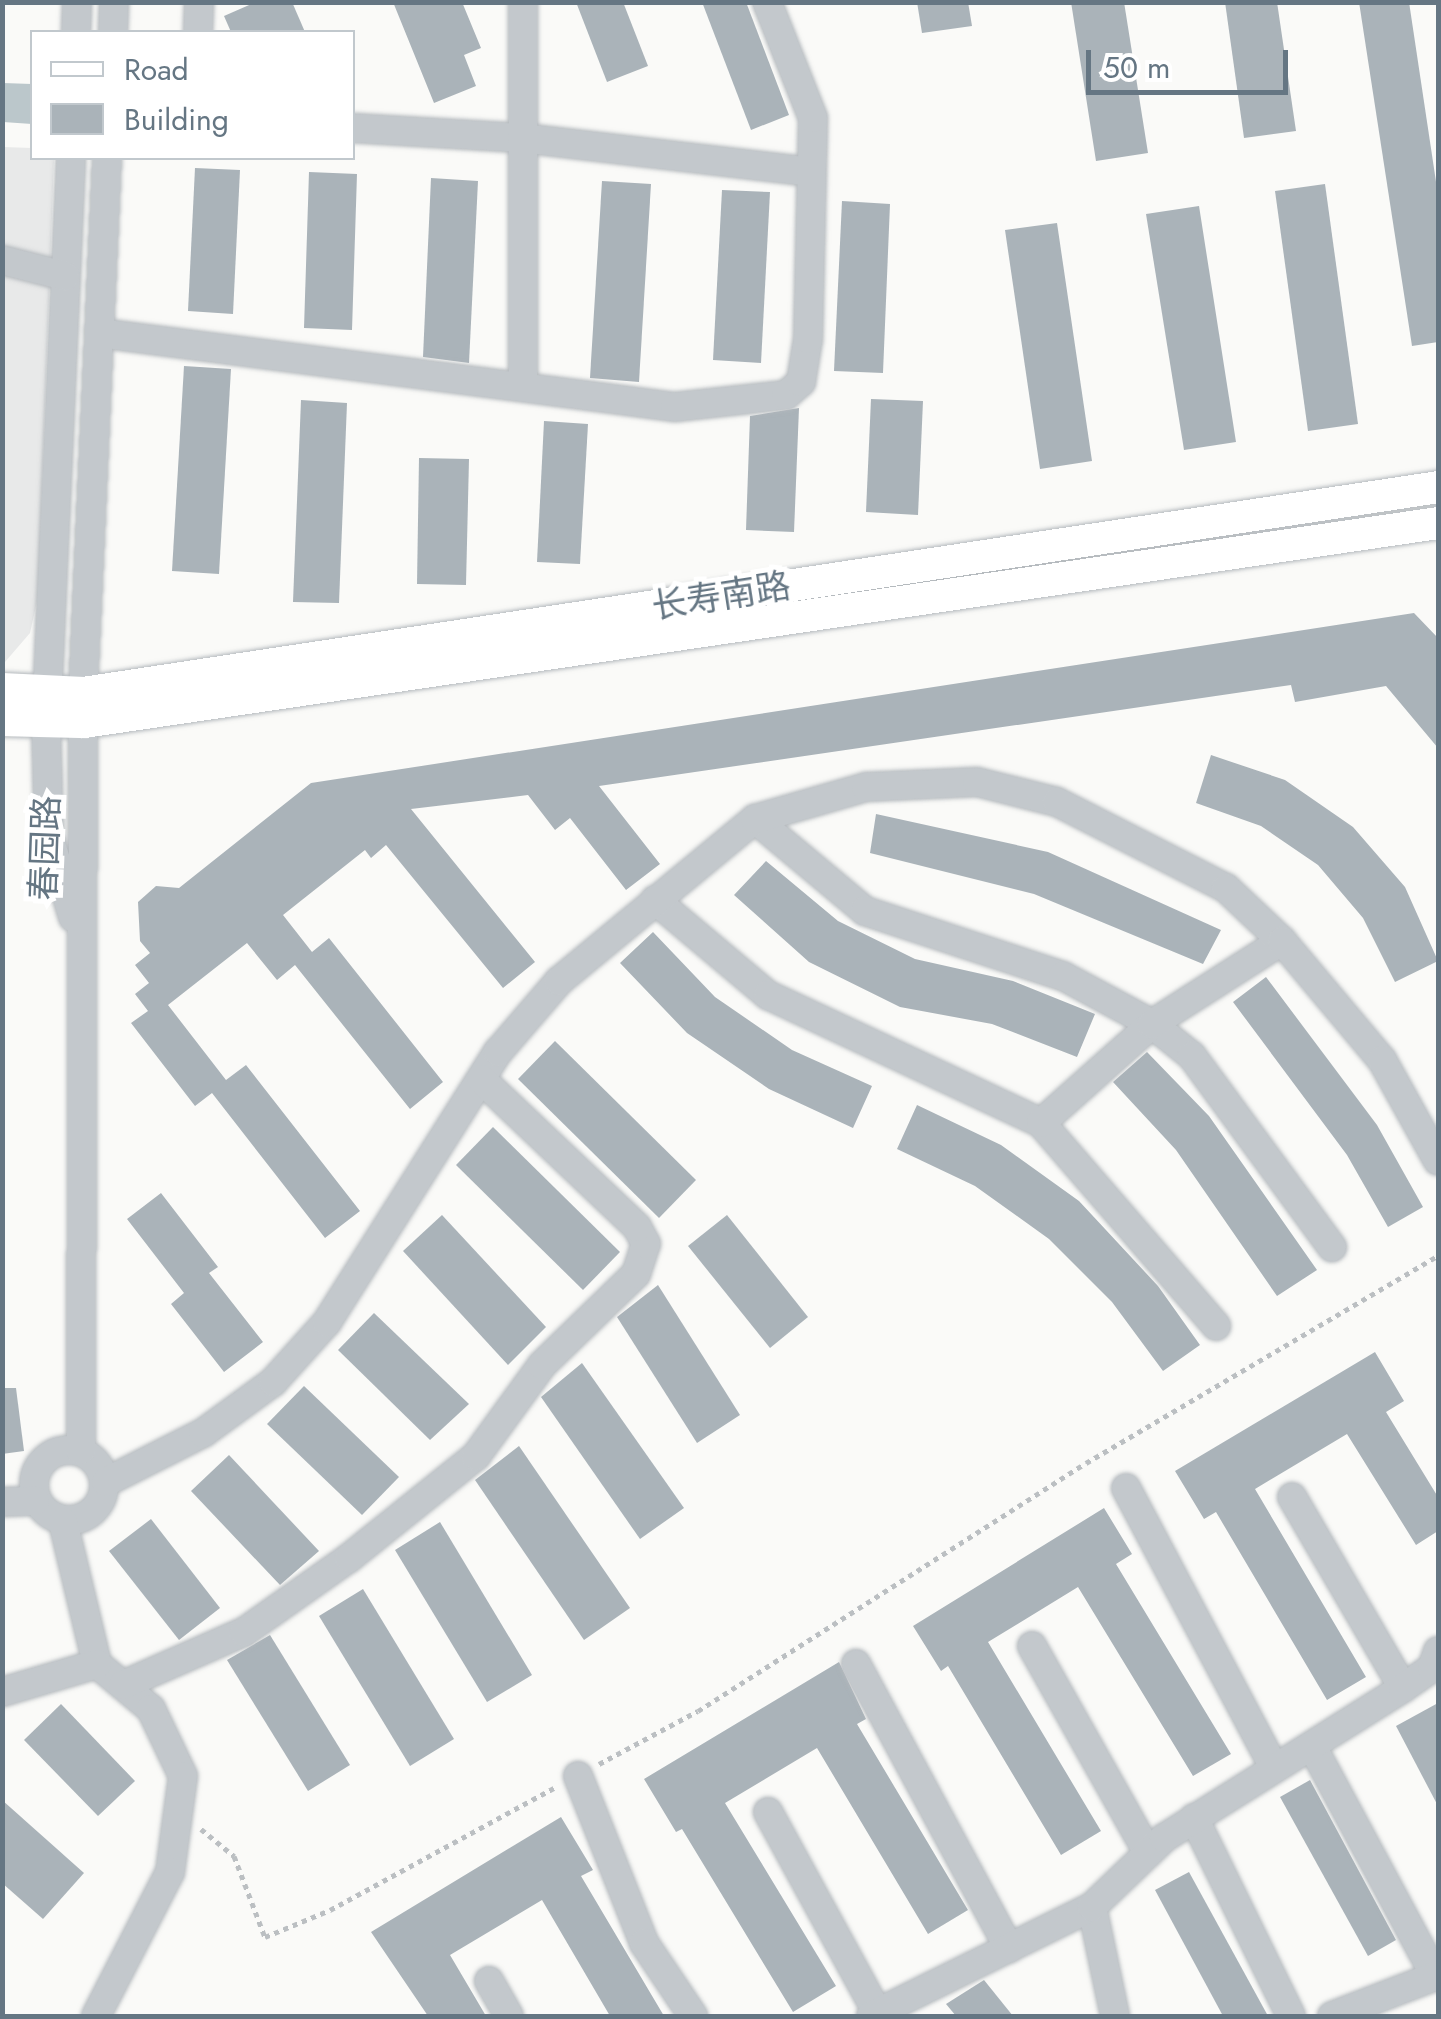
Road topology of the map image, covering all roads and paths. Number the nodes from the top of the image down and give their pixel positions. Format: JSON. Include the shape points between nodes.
{"nodes":[{"id":1,"x":77,"y":2,"type":"edge"},
{"id":2,"x":114,"y":2,"type":"edge"},
{"id":3,"x":200,"y":2,"type":"edge"},
{"id":4,"x":523,"y":2,"type":"edge"},
{"id":5,"x":768,"y":2,"type":"edge"},
{"id":6,"x":76,"y":30,"type":"edge"},
{"id":7,"x":113,"y":30,"type":"edge"},
{"id":8,"x":198,"y":30,"type":"edge"},
{"id":9,"x":355,"y":128,"type":"edge"},
{"id":10,"x":522,"y":138,"type":"junction"},
{"id":11,"x":70,"y":160,"type":"edge"},
{"id":12,"x":107,"y":160,"type":"edge"},
{"id":13,"x":810,"y":172,"type":"junction"},
{"id":14,"x":2,"y":260,"type":"edge"},
{"id":15,"x":66,"y":276,"type":"junction"},
{"id":16,"x":99,"y":333,"type":"junction"},
{"id":17,"x":523,"y":387,"type":"junction"},
{"id":18,"x":1438,"y":487,"type":"edge"},
{"id":19,"x":1438,"y":523,"type":"edge"},
{"id":20,"x":2,"y":689,"type":"edge"},
{"id":21,"x":47,"y":708,"type":"junction"},
{"id":22,"x":83,"y":708,"type":"junction"},
{"id":23,"x":2,"y":720,"type":"edge"},
{"id":24,"x":755,"y":819,"type":"junction"},
{"id":25,"x":655,"y":900,"type":"junction"},
{"id":26,"x":79,"y":937,"type":"junction"},
{"id":27,"x":1282,"y":940,"type":"junction"},
{"id":28,"x":1152,"y":1024,"type":"junction"},
{"id":29,"x":481,"y":1079,"type":"junction"},
{"id":30,"x":1042,"y":1123,"type":"junction"},
{"id":31,"x":1438,"y":1161,"type":"edge"},
{"id":32,"x":1332,"y":1247,"type":"dead end"},
{"id":33,"x":1438,"y":1256,"type":"edge"},
{"id":34,"x":1216,"y":1326,"type":"dead end"},
{"id":35,"x":81,"y":1450,"type":"junction"},
{"id":36,"x":106,"y":1482,"type":"junction"},
{"id":37,"x":1126,"y":1488,"type":"dead end"},
{"id":38,"x":1292,"y":1496,"type":"dead end"},
{"id":39,"x":35,"y":1501,"type":"junction"},
{"id":40,"x":2,"y":1502,"type":"edge"},
{"id":41,"x":63,"y":1522,"type":"junction"},
{"id":42,"x":1032,"y":1646,"type":"dead end"},
{"id":43,"x":96,"y":1664,"type":"junction"},
{"id":44,"x":856,"y":1664,"type":"dead end"},
{"id":45,"x":1436,"y":1666,"type":"edge"},
{"id":46,"x":123,"y":1685,"type":"junction"},
{"id":47,"x":1403,"y":1688,"type":"junction"},
{"id":48,"x":2,"y":1692,"type":"edge"},
{"id":49,"x":1312,"y":1746,"type":"junction"},
{"id":50,"x":1273,"y":1766,"type":"junction"},
{"id":51,"x":578,"y":1776,"type":"junction"},
{"id":52,"x":178,"y":1810,"type":"junction"},
{"id":53,"x":768,"y":1812,"type":"dead end"},
{"id":54,"x":1194,"y":1818,"type":"junction"},
{"id":55,"x":1148,"y":1853,"type":"junction"},
{"id":56,"x":1092,"y":1907,"type":"junction"},
{"id":57,"x":1009,"y":1948,"type":"junction"},
{"id":58,"x":1437,"y":1976,"type":"edge"},
{"id":59,"x":489,"y":1980,"type":"dead end"},
{"id":60,"x":876,"y":2015,"type":"edge"},
{"id":61,"x":96,"y":2016,"type":"edge"},
{"id":62,"x":508,"y":2016,"type":"edge"},
{"id":63,"x":693,"y":2016,"type":"edge"},
{"id":64,"x":1115,"y":2016,"type":"edge"},
{"id":65,"x":1291,"y":2016,"type":"edge"},
{"id":66,"x":1332,"y":2016,"type":"edge"}],
"edges":[{"from":1,"to":6,"type":"street"},
{"from":2,"to":7,"type":"street"},
{"from":3,"to":8,"type":"street"},
{"from":4,"to":10,"type":"street"},
{"from":5,"to":13,"type":"street","via":[[813,118]]},
{"from":9,"to":10,"type":"street"},
{"from":10,"to":13,"type":"street"},
{"from":10,"to":17,"type":"street"},
{"from":11,"to":15,"type":"street","name":"春园路"},
{"from":12,"to":16,"type":"street","name":"春园路"},
{"from":13,"to":17,"type":"street","via":[[808,339],[801,382],[786,395],[676,407]]},
{"from":14,"to":15,"type":"street"},
{"from":15,"to":21,"type":"street","name":"春园路"},
{"from":16,"to":17,"type":"street"},
{"from":16,"to":22,"type":"street","name":"春园路"},
{"from":18,"to":22,"type":"main road","name":"长寿南路"},
{"from":19,"to":22,"type":"main road","name":"长寿南路"},
{"from":20,"to":21,"type":"main road","name":"长寿南路"},
{"from":21,"to":22,"type":"main road","name":"长寿南路"},
{"from":21,"to":23,"type":"main road","name":"长寿南路"},
{"from":21,"to":26,"type":"street","name":"春园路","via":[[48,836]]},
{"from":22,"to":26,"type":"street","name":"春园路"},
{"from":24,"to":25,"type":"street"},
{"from":24,"to":27,"type":"street","via":[[866,787],[976,782],[1058,802],[1226,888]]},
{"from":24,"to":28,"type":"street","via":[[865,911],[1063,976]]},
{"from":25,"to":29,"type":"street","via":[[560,981]]},
{"from":25,"to":30,"type":"street","via":[[768,995]]},
{"from":26,"to":35,"type":"street"},
{"from":27,"to":28,"type":"street"},
{"from":27,"to":31,"type":"street","via":[[1382,1060]]},
{"from":28,"to":30,"type":"street"},
{"from":28,"to":32,"type":"street","via":[[1192,1056]]},
{"from":29,"to":36,"type":"street","via":[[327,1322],[273,1382],[203,1433]]},
{"from":29,"to":46,"type":"street","via":[[559,1160],[637,1227],[646,1244],[636,1274],[542,1366],[476,1456],[349,1558],[244,1632]]},
{"from":30,"to":34,"type":"street"},
{"from":33,"to":51,"type":"path","via":[[1086,1463],[698,1710]]},
{"from":35,"to":36,"type":"street"},
{"from":35,"to":39,"type":"street","via":[[52,1453],[33,1476]]},
{"from":36,"to":41,"type":"street","via":[[103,1502],[92,1515]]},
{"from":37,"to":50,"type":"street"},
{"from":38,"to":47,"type":"street"},
{"from":39,"to":40,"type":"street"},
{"from":39,"to":41,"type":"street"},
{"from":41,"to":43,"type":"street"},
{"from":42,"to":55,"type":"street"},
{"from":43,"to":46,"type":"street"},
{"from":43,"to":48,"type":"street"},
{"from":44,"to":57,"type":"street"},
{"from":45,"to":47,"type":"street"},
{"from":46,"to":52,"type":"street","via":[[151,1709],[183,1776]]},
{"from":47,"to":49,"type":"street"},
{"from":49,"to":50,"type":"street"},
{"from":49,"to":58,"type":"street"},
{"from":50,"to":54,"type":"street"},
{"from":51,"to":52,"type":"path","via":[[330,1910],[265,1937],[234,1856]]},
{"from":51,"to":63,"type":"street","via":[[644,1943]]},
{"from":52,"to":61,"type":"street","via":[[170,1872]]},
{"from":53,"to":60,"type":"street"},
{"from":54,"to":55,"type":"street"},
{"from":54,"to":65,"type":"street"},
{"from":55,"to":56,"type":"street"},
{"from":56,"to":57,"type":"street"},
{"from":56,"to":64,"type":"street"},
{"from":57,"to":60,"type":"street"},
{"from":58,"to":66,"type":"street"},
{"from":59,"to":62,"type":"street"}]}
